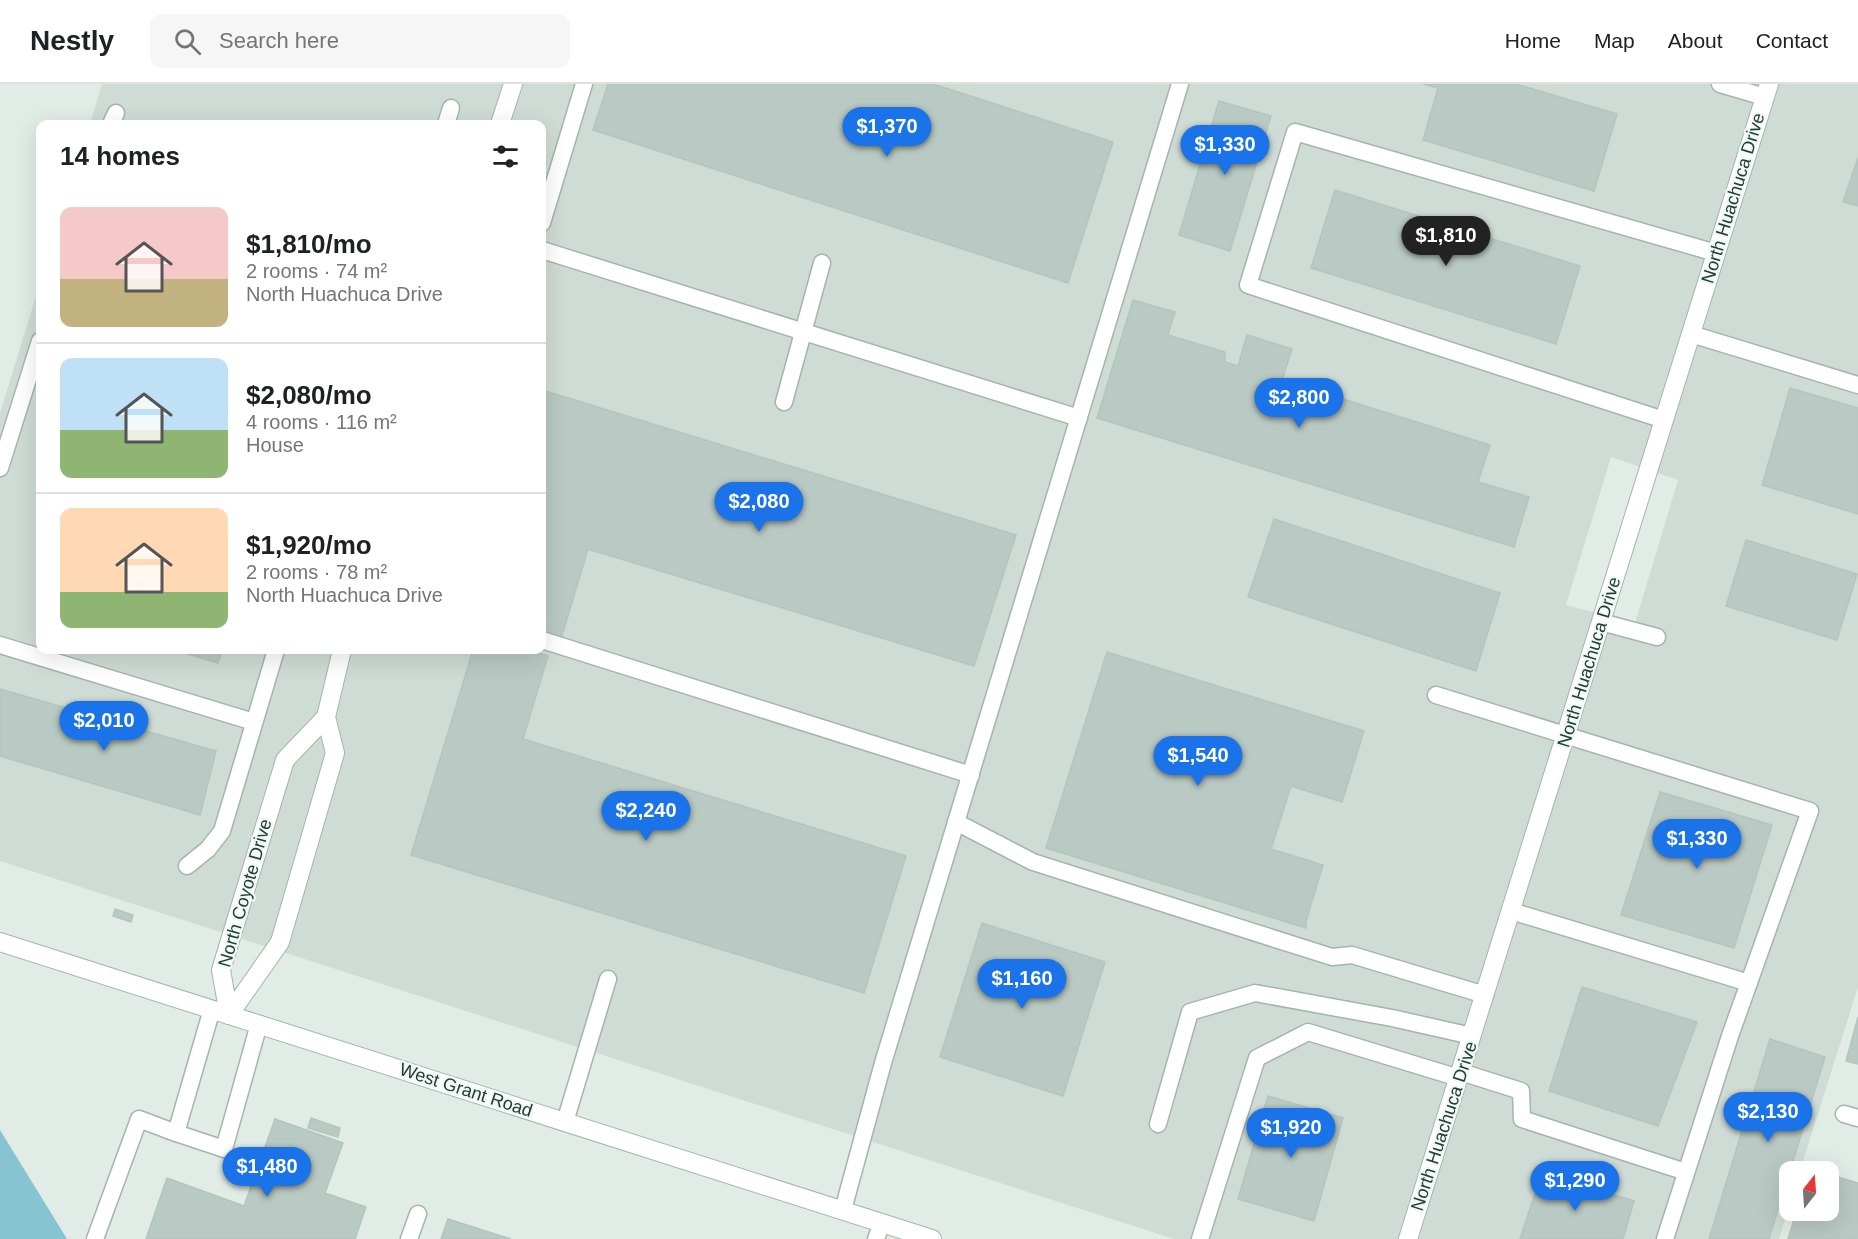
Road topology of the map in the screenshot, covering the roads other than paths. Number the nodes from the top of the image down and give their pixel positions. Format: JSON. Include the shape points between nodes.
{"nodes":[{"id":1,"x":513,"y":84,"type":"edge"},
{"id":2,"x":584,"y":84,"type":"edge"},
{"id":3,"x":1180,"y":84,"type":"edge"},
{"id":4,"x":1720,"y":84,"type":"edge"},
{"id":5,"x":1767,"y":91,"type":"edge"},
{"id":6,"x":451,"y":108,"type":"dead end"},
{"id":7,"x":447,"y":120,"type":"edge"},
{"id":8,"x":501,"y":120,"type":"edge"},
{"id":9,"x":546,"y":209,"type":"edge"},
{"id":10,"x":546,"y":251,"type":"edge"},
{"id":11,"x":1716,"y":253,"type":"junction"},
{"id":12,"x":822,"y":263,"type":"dead end"},
{"id":13,"x":803,"y":332,"type":"junction"},
{"id":14,"x":1691,"y":334,"type":"junction"},
{"id":15,"x":36,"y":354,"type":"edge"},
{"id":16,"x":1858,"y":385,"type":"edge"},
{"id":17,"x":784,"y":402,"type":"dead end"},
{"id":18,"x":1079,"y":418,"type":"junction"},
{"id":19,"x":1664,"y":420,"type":"junction"},
{"id":20,"x":0,"y":468,"type":"edge"},
{"id":21,"x":1601,"y":622,"type":"junction"},
{"id":22,"x":1658,"y":637,"type":"dead end"},
{"id":23,"x":546,"y":641,"type":"edge"},
{"id":24,"x":0,"y":645,"type":"edge"},
{"id":25,"x":275,"y":654,"type":"edge"},
{"id":26,"x":341,"y":654,"type":"edge"},
{"id":27,"x":1436,"y":695,"type":"dead end"},
{"id":28,"x":326,"y":717,"type":"junction"},
{"id":29,"x":254,"y":722,"type":"junction"},
{"id":30,"x":1565,"y":736,"type":"junction"},
{"id":31,"x":971,"y":775,"type":"junction"},
{"id":32,"x":956,"y":822,"type":"junction"},
{"id":33,"x":187,"y":866,"type":"dead end"},
{"id":34,"x":1511,"y":911,"type":"junction"},
{"id":35,"x":0,"y":942,"type":"edge"},
{"id":36,"x":608,"y":978,"type":"dead end"},
{"id":37,"x":1749,"y":983,"type":"junction"},
{"id":38,"x":1485,"y":994,"type":"junction"},
{"id":39,"x":220,"y":1012,"type":"junction"},
{"id":40,"x":259,"y":1024,"type":"junction"},
{"id":41,"x":1472,"y":1036,"type":"junction"},
{"id":42,"x":1460,"y":1075,"type":"junction"},
{"id":43,"x":565,"y":1122,"type":"junction"},
{"id":44,"x":1158,"y":1124,"type":"dead end"},
{"id":45,"x":176,"y":1133,"type":"junction"},
{"id":46,"x":1686,"y":1172,"type":"junction"},
{"id":47,"x":843,"y":1210,"type":"junction"},
{"id":48,"x":418,"y":1215,"type":"dead end"},
{"id":49,"x":879,"y":1231,"type":"edge"},
{"id":50,"x":94,"y":1239,"type":"edge"},
{"id":51,"x":409,"y":1239,"type":"edge"},
{"id":52,"x":932,"y":1239,"type":"edge"},
{"id":53,"x":1200,"y":1239,"type":"edge"},
{"id":54,"x":1408,"y":1239,"type":"edge"},
{"id":55,"x":1665,"y":1239,"type":"edge"}],
"edges":[{"from":1,"to":8,"type":"street"},
{"from":2,"to":9,"type":"lane"},
{"from":3,"to":18,"type":"lane"},
{"from":4,"to":5,"type":"lane"},
{"from":5,"to":11,"type":"street","name":"North Huachuca Drive"},
{"from":6,"to":7,"type":"lane"},
{"from":10,"to":13,"type":"lane"},
{"from":11,"to":14,"type":"street","name":"North Huachuca Drive"},
{"from":11,"to":19,"type":"lane","via":[[1295,132],[1248,285]]},
{"from":12,"to":13,"type":"lane"},
{"from":13,"to":17,"type":"lane"},
{"from":13,"to":18,"type":"lane"},
{"from":14,"to":16,"type":"lane"},
{"from":14,"to":19,"type":"street","name":"North Huachuca Drive"},
{"from":15,"to":20,"type":"lane"},
{"from":18,"to":31,"type":"lane"},
{"from":19,"to":21,"type":"street","name":"North Huachuca Drive"},
{"from":21,"to":22,"type":"lane"},
{"from":21,"to":30,"type":"street","name":"North Huachuca Drive"},
{"from":23,"to":31,"type":"lane"},
{"from":24,"to":29,"type":"lane"},
{"from":25,"to":29,"type":"lane"},
{"from":26,"to":28,"type":"street","name":"North Coyote Drive"},
{"from":27,"to":30,"type":"lane"},
{"from":28,"to":39,"type":"street","name":"North Coyote Drive","via":[[285,760],[221,970]]},
{"from":28,"to":39,"type":"street","name":"North Coyote Drive","via":[[335,753],[280,942]]},
{"from":29,"to":33,"type":"lane","via":[[222,831]]},
{"from":30,"to":34,"type":"street","name":"North Huachuca Drive"},
{"from":30,"to":37,"type":"lane","via":[[1810,811]]},
{"from":31,"to":32,"type":"lane"},
{"from":32,"to":38,"type":"lane","via":[[1033,862],[1332,957],[1352,955]]},
{"from":32,"to":47,"type":"lane"},
{"from":34,"to":37,"type":"lane"},
{"from":34,"to":38,"type":"street","name":"North Huachuca Drive"},
{"from":35,"to":39,"type":"street","name":"West Grant Road"},
{"from":36,"to":43,"type":"lane"},
{"from":37,"to":46,"type":"lane"},
{"from":38,"to":41,"type":"street","name":"North Huachuca Drive"},
{"from":39,"to":40,"type":"street","name":"West Grant Road"},
{"from":39,"to":45,"type":"lane"},
{"from":40,"to":43,"type":"street","name":"West Grant Road"},
{"from":40,"to":45,"type":"lane","via":[[224,1149]]},
{"from":41,"to":42,"type":"street","name":"North Huachuca Drive"},
{"from":41,"to":44,"type":"lane","via":[[1254,993],[1200,1008],[1190,1012]]},
{"from":42,"to":46,"type":"lane","via":[[1521,1091],[1522,1119]]},
{"from":42,"to":53,"type":"lane","via":[[1308,1032],[1257,1058]]},
{"from":42,"to":54,"type":"street","name":"North Huachuca Drive"},
{"from":43,"to":47,"type":"street","name":"West Grant Road"},
{"from":45,"to":50,"type":"lane","via":[[139,1119]]},
{"from":46,"to":55,"type":"lane"},
{"from":47,"to":49,"type":"street","name":"West Grant Road"},
{"from":48,"to":51,"type":"lane"},
{"from":49,"to":52,"type":"street","name":"West Grant Road"}]}
